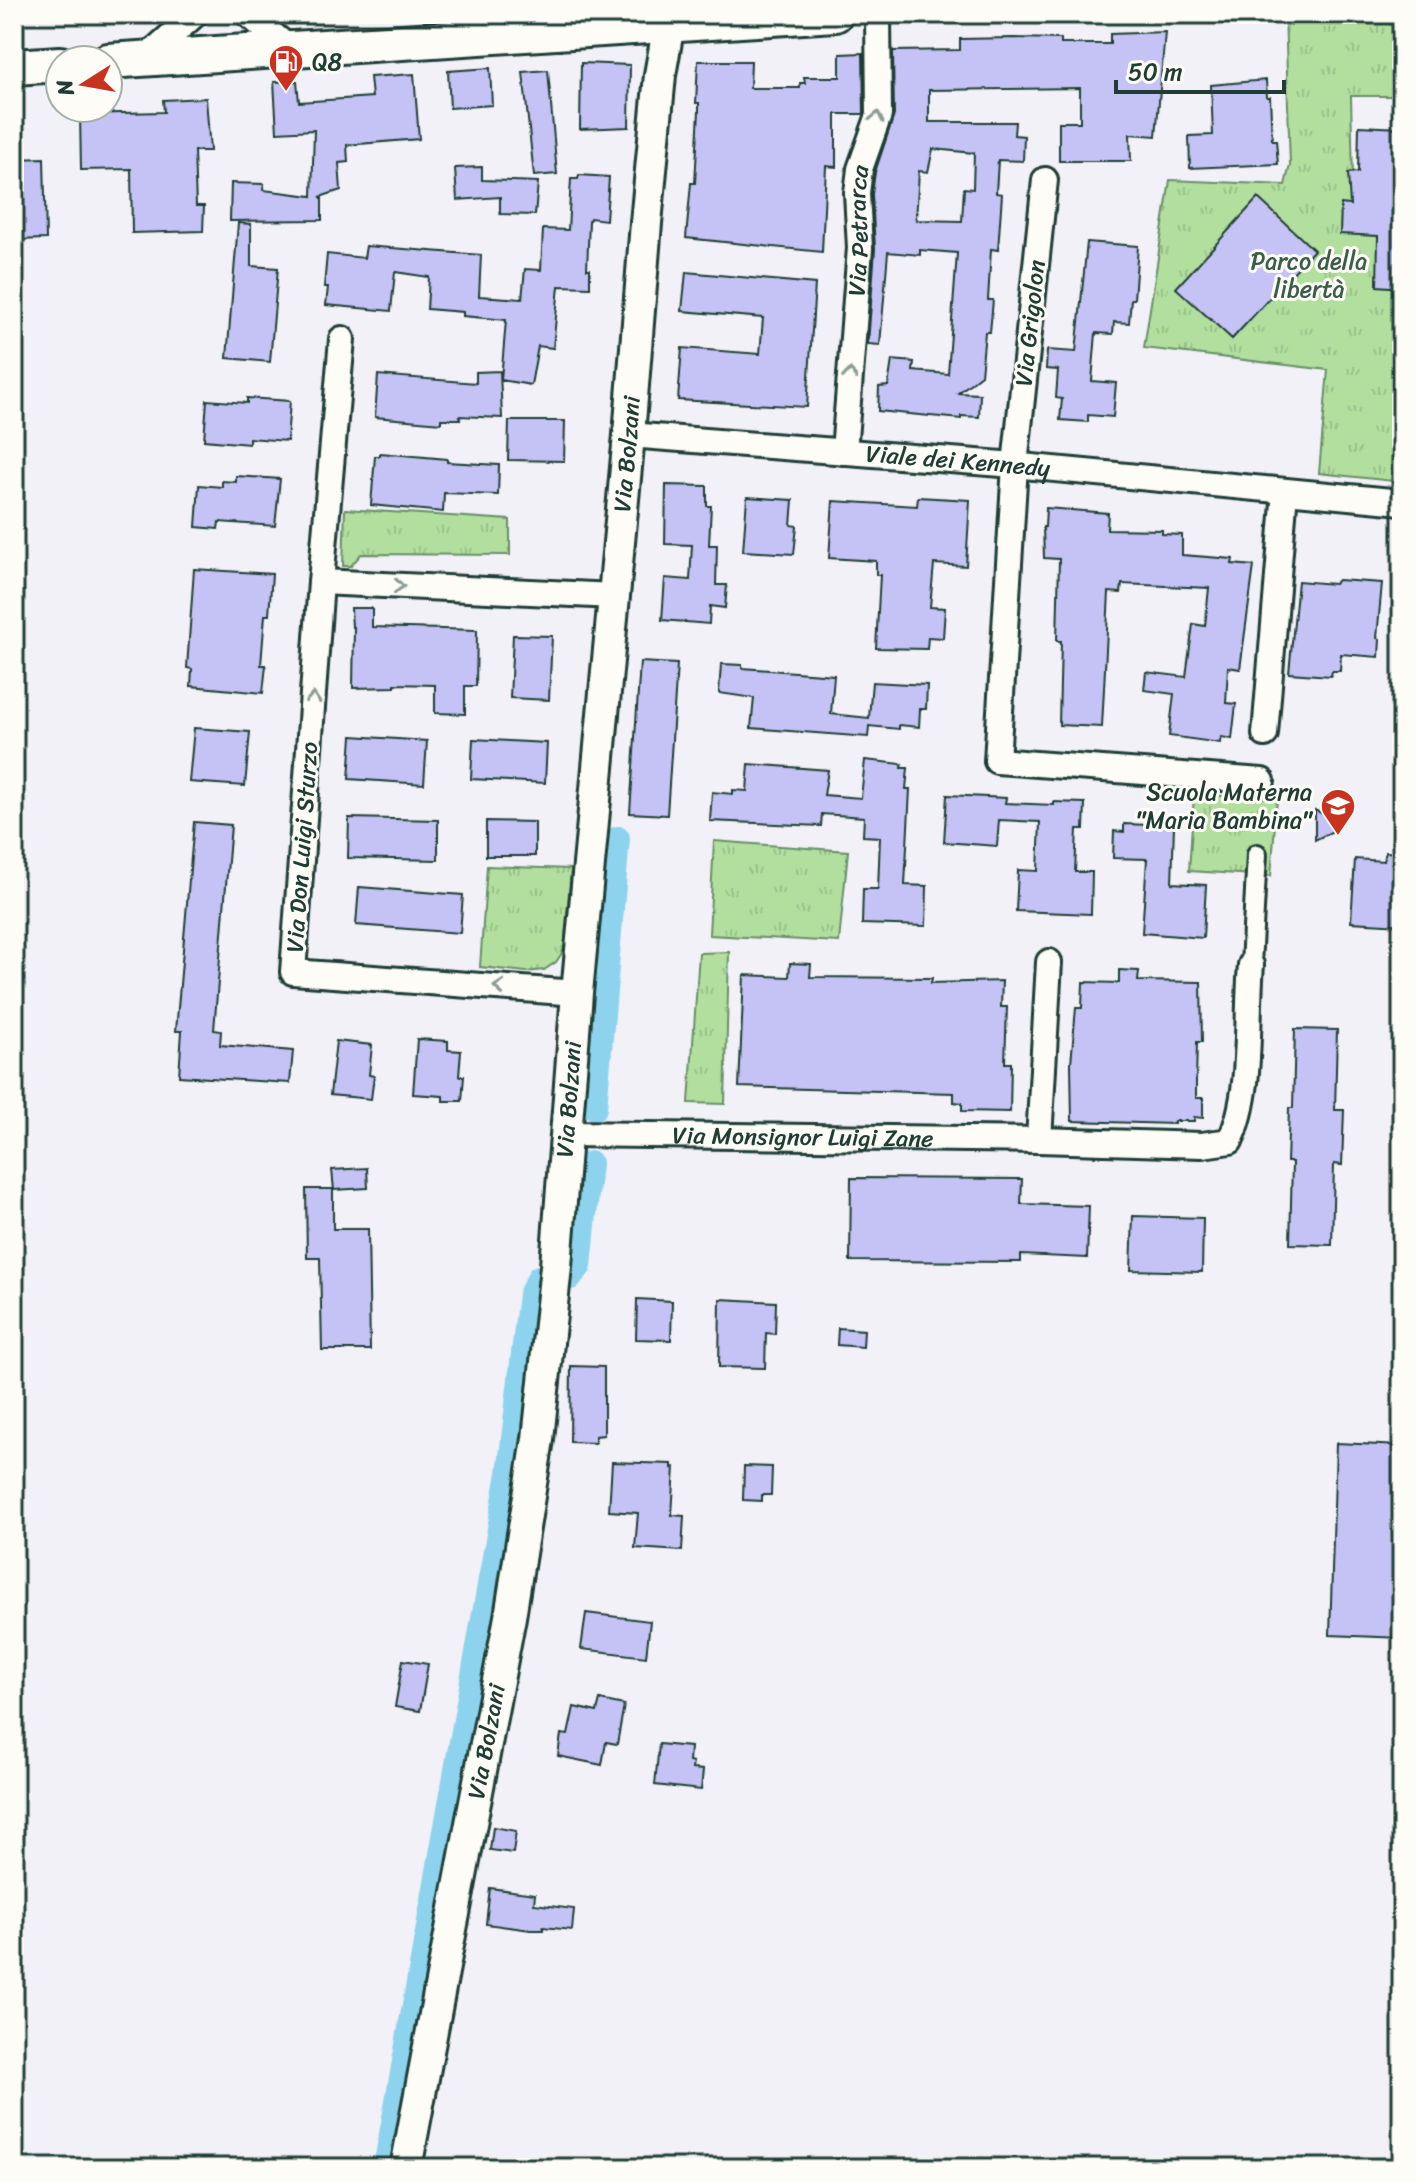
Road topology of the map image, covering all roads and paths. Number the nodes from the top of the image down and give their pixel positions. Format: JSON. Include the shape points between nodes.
{"nodes":[{"id":1,"x":195,"y":14,"type":"edge"},
{"id":2,"x":248,"y":14,"type":"edge"},
{"id":3,"x":835,"y":14,"type":"edge"},
{"id":4,"x":878,"y":14,"type":"edge"},
{"id":5,"x":670,"y":19,"type":"edge"},
{"id":6,"x":291,"y":50,"type":"junction"},
{"id":7,"x":145,"y":59,"type":"junction"},
{"id":8,"x":124,"y":60,"type":"edge"},
{"id":9,"x":44,"y":65,"type":"edge"},
{"id":10,"x":14,"y":67,"type":"edge"},
{"id":11,"x":1045,"y":180,"type":"dead end"},
{"id":12,"x":342,"y":339,"type":"dead end"},
{"id":13,"x":629,"y":435,"type":"junction"},
{"id":14,"x":844,"y":452,"type":"junction"},
{"id":15,"x":1015,"y":465,"type":"junction"},
{"id":16,"x":1285,"y":491,"type":"junction"},
{"id":17,"x":1402,"y":502,"type":"edge"},
{"id":18,"x":321,"y":582,"type":"junction"},
{"id":19,"x":614,"y":596,"type":"junction"},
{"id":20,"x":1265,"y":734,"type":"dead end"},
{"id":21,"x":1262,"y":781,"type":"dead end"},
{"id":22,"x":1257,"y":854,"type":"dead end"},
{"id":23,"x":1049,"y":962,"type":"dead end"},
{"id":24,"x":1251,"y":965,"type":"joint"},
{"id":25,"x":577,"y":993,"type":"junction"},
{"id":26,"x":567,"y":1134,"type":"junction"},
{"id":27,"x":1039,"y":1140,"type":"junction"},
{"id":28,"x":406,"y":2168,"type":"edge"}],
"edges":[{"from":1,"to":7,"type":"street"},
{"from":2,"to":6,"type":"street"},
{"from":3,"to":5,"type":"main road"},
{"from":14,"to":4,"type":"street","name":"Via Petrarca","one_way":true,"via":[[860,248],[857,193],[879,115]]},
{"from":5,"to":6,"type":"main road"},
{"from":5,"to":13,"type":"street","name":"Via Bolzani","via":[[660,75]]},
{"from":6,"to":7,"type":"main road"},
{"from":7,"to":8,"type":"main road"},
{"from":9,"to":10,"type":"main road"},
{"from":11,"to":15,"type":"street","name":"Via Grigolon"},
{"from":12,"to":18,"type":"street","name":"Via Don Luigi Sturzo"},
{"from":13,"to":14,"type":"street","name":"Viale dei Kennedy"},
{"from":13,"to":19,"type":"street","name":"Via Bolzani"},
{"from":14,"to":15,"type":"street","name":"Viale dei Kennedy"},
{"from":15,"to":16,"type":"street","name":"Viale dei Kennedy"},
{"from":15,"to":21,"type":"street","name":"Via Grigolon","via":[[997,761]]},
{"from":16,"to":17,"type":"street","name":"Viale dei Kennedy"},
{"from":16,"to":20,"type":"street"},
{"from":18,"to":19,"type":"street","one_way":true},
{"from":25,"to":18,"type":"street","name":"Via Don Luigi Sturzo","one_way":true,"via":[[293,972]]},
{"from":19,"to":25,"type":"street","name":"Via Bolzani"},
{"from":22,"to":24,"type":"street"},
{"from":23,"to":27,"type":"street"},
{"from":24,"to":27,"type":"street","name":"Via Monsignor Luigi Zane","via":[[1243,1098],[1230,1141],[1202,1145]]},
{"from":25,"to":26,"type":"street","name":"Via Bolzani"},
{"from":26,"to":27,"type":"street","name":"Via Monsignor Luigi Zane"},
{"from":26,"to":28,"type":"street","name":"Via Bolzani","via":[[538,1439],[510,1617]]}]}
